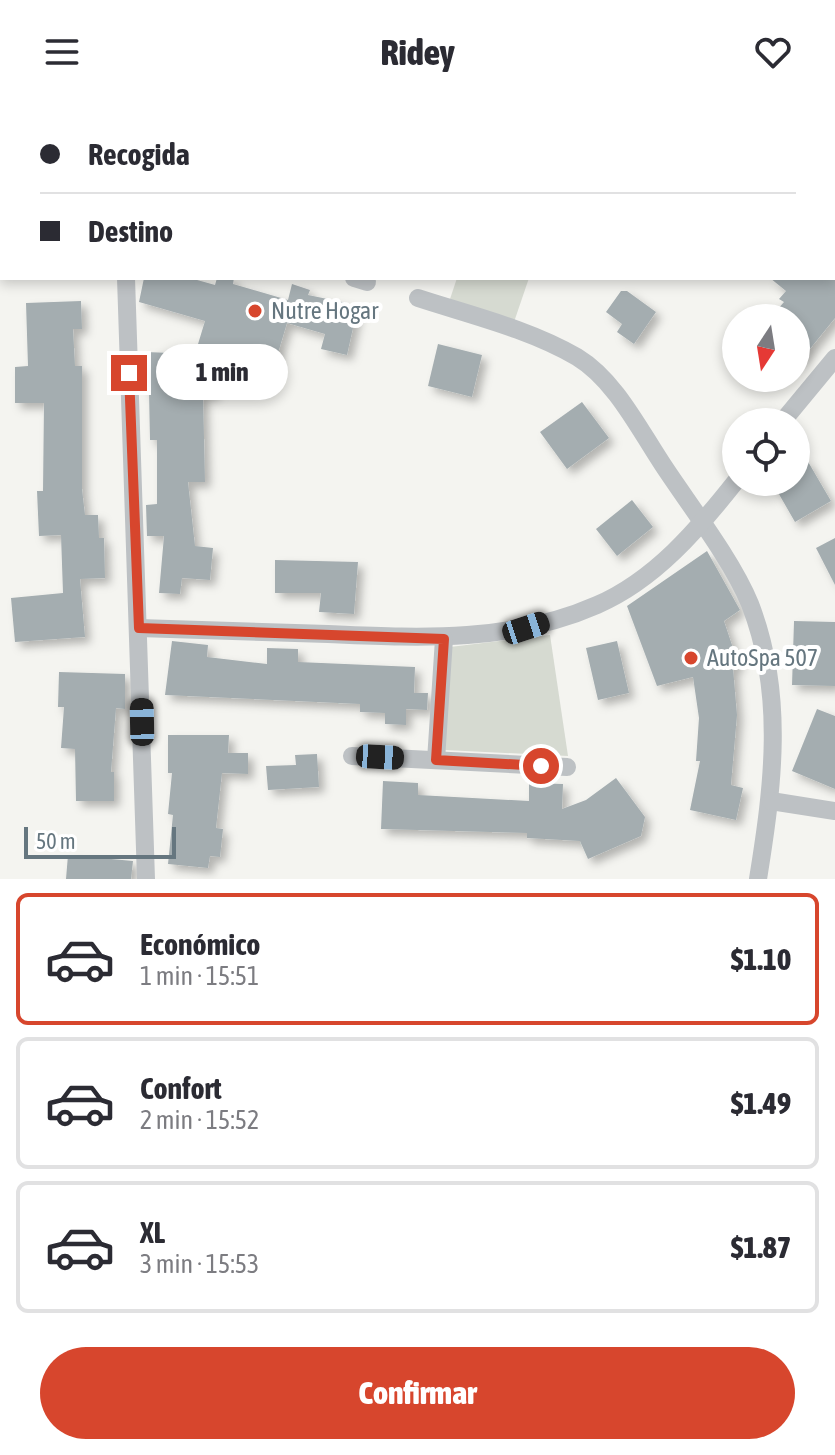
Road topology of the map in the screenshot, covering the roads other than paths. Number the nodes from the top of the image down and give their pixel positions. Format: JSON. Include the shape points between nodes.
{"nodes":[{"id":1,"x":126,"y":280,"type":"edge"},
{"id":2,"x":418,"y":298,"type":"dead end"},
{"id":3,"x":835,"y":358,"type":"edge"},
{"id":4,"x":794,"y":408,"type":"edge"},
{"id":5,"x":724,"y":496,"type":"edge"},
{"id":6,"x":702,"y":524,"type":"junction"},
{"id":7,"x":139,"y":628,"type":"junction"},
{"id":8,"x":444,"y":639,"type":"junction"},
{"id":9,"x":352,"y":756,"type":"dead end"},
{"id":10,"x":436,"y":760,"type":"junction"},
{"id":11,"x":567,"y":767,"type":"dead end"},
{"id":12,"x":771,"y":801,"type":"junction"},
{"id":13,"x":835,"y":811,"type":"edge"},
{"id":14,"x":146,"y":879,"type":"edge"},
{"id":15,"x":758,"y":879,"type":"edge"}],
"edges":[{"from":1,"to":7,"type":"street"},
{"from":2,"to":6,"type":"street","via":[[529,335],[579,358],[617,395]]},
{"from":3,"to":4,"type":"street"},
{"from":5,"to":6,"type":"street"},
{"from":6,"to":8,"type":"street","via":[[652,571],[598,605],[526,628]]},
{"from":6,"to":12,"type":"street","via":[[749,602],[767,657],[774,715]]},
{"from":7,"to":8,"type":"street"},
{"from":7,"to":14,"type":"street"},
{"from":8,"to":10,"type":"street"},
{"from":9,"to":10,"type":"street"},
{"from":10,"to":11,"type":"street"},
{"from":12,"to":13,"type":"street"},
{"from":12,"to":15,"type":"street"}]}
